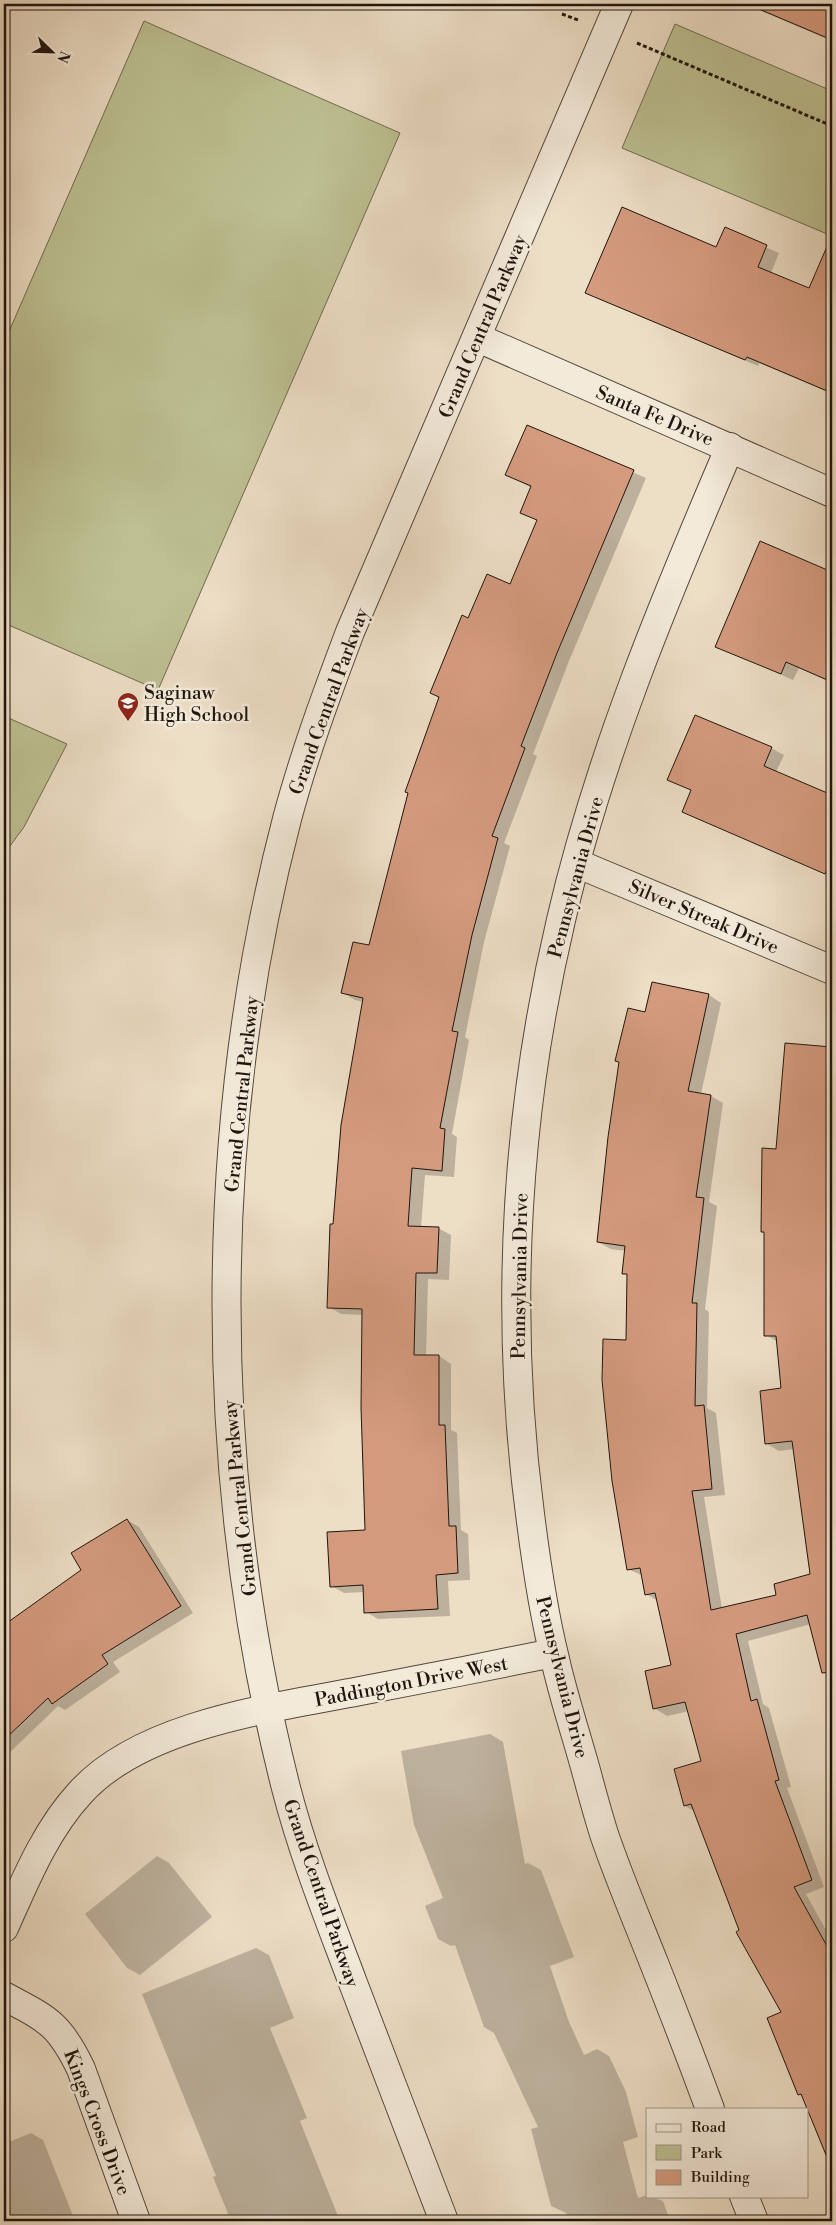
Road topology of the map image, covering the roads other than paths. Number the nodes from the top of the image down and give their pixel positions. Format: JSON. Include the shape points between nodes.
{"nodes":[{"id":1,"x":619,"y":4,"type":"edge"},
{"id":2,"x":478,"y":338,"type":"junction"},
{"id":3,"x":730,"y":447,"type":"junction"},
{"id":4,"x":832,"y":493,"type":"edge"},
{"id":5,"x":576,"y":863,"type":"junction"},
{"id":6,"x":832,"y":970,"type":"edge"},
{"id":7,"x":553,"y":1653,"type":"junction"},
{"id":8,"x":268,"y":1709,"type":"junction"},
{"id":9,"x":4,"y":1928,"type":"edge"},
{"id":10,"x":4,"y":1996,"type":"edge"},
{"id":11,"x":710,"y":2108,"type":"edge"},
{"id":12,"x":745,"y":2198,"type":"edge"},
{"id":13,"x":136,"y":2221,"type":"edge"},
{"id":14,"x":444,"y":2221,"type":"edge"},
{"id":15,"x":754,"y":2221,"type":"edge"}],
"edges":[{"from":1,"to":2,"type":"street","name":"Grand Central Parkway"},
{"from":2,"to":3,"type":"street","name":"Santa Fe Drive"},
{"from":2,"to":8,"type":"street","name":"Grand Central Parkway","via":[[350,632],[327,693],[288,818],[256,963],[236,1118],[226,1334],[240,1530]]},
{"from":3,"to":4,"type":"street","name":"Santa Fe Drive"},
{"from":3,"to":5,"type":"street","name":"Pennsylvania Drive","via":[[655,625],[602,776]]},
{"from":5,"to":6,"type":"street","name":"Silver Streak Drive"},
{"from":5,"to":7,"type":"street","name":"Pennsylvania Drive","via":[[562,916],[533,1064],[523,1141],[515,1297],[524,1468],[535,1556]]},
{"from":7,"to":8,"type":"street","name":"Paddington Drive West"},
{"from":7,"to":11,"type":"street","name":"Pennsylvania Drive","via":[[603,1831]]},
{"from":8,"to":9,"type":"street","name":"Paddington Drive West","via":[[173,1735],[144,1747],[109,1768],[80,1792],[30,1870]]},
{"from":8,"to":14,"type":"street","name":"Grand Central Parkway","via":[[287,1792],[309,1859]]},
{"from":10,"to":13,"type":"street","name":"Kings Cross Drive","via":[[41,2016],[58,2029],[70,2046]]},
{"from":12,"to":15,"type":"street"}]}
